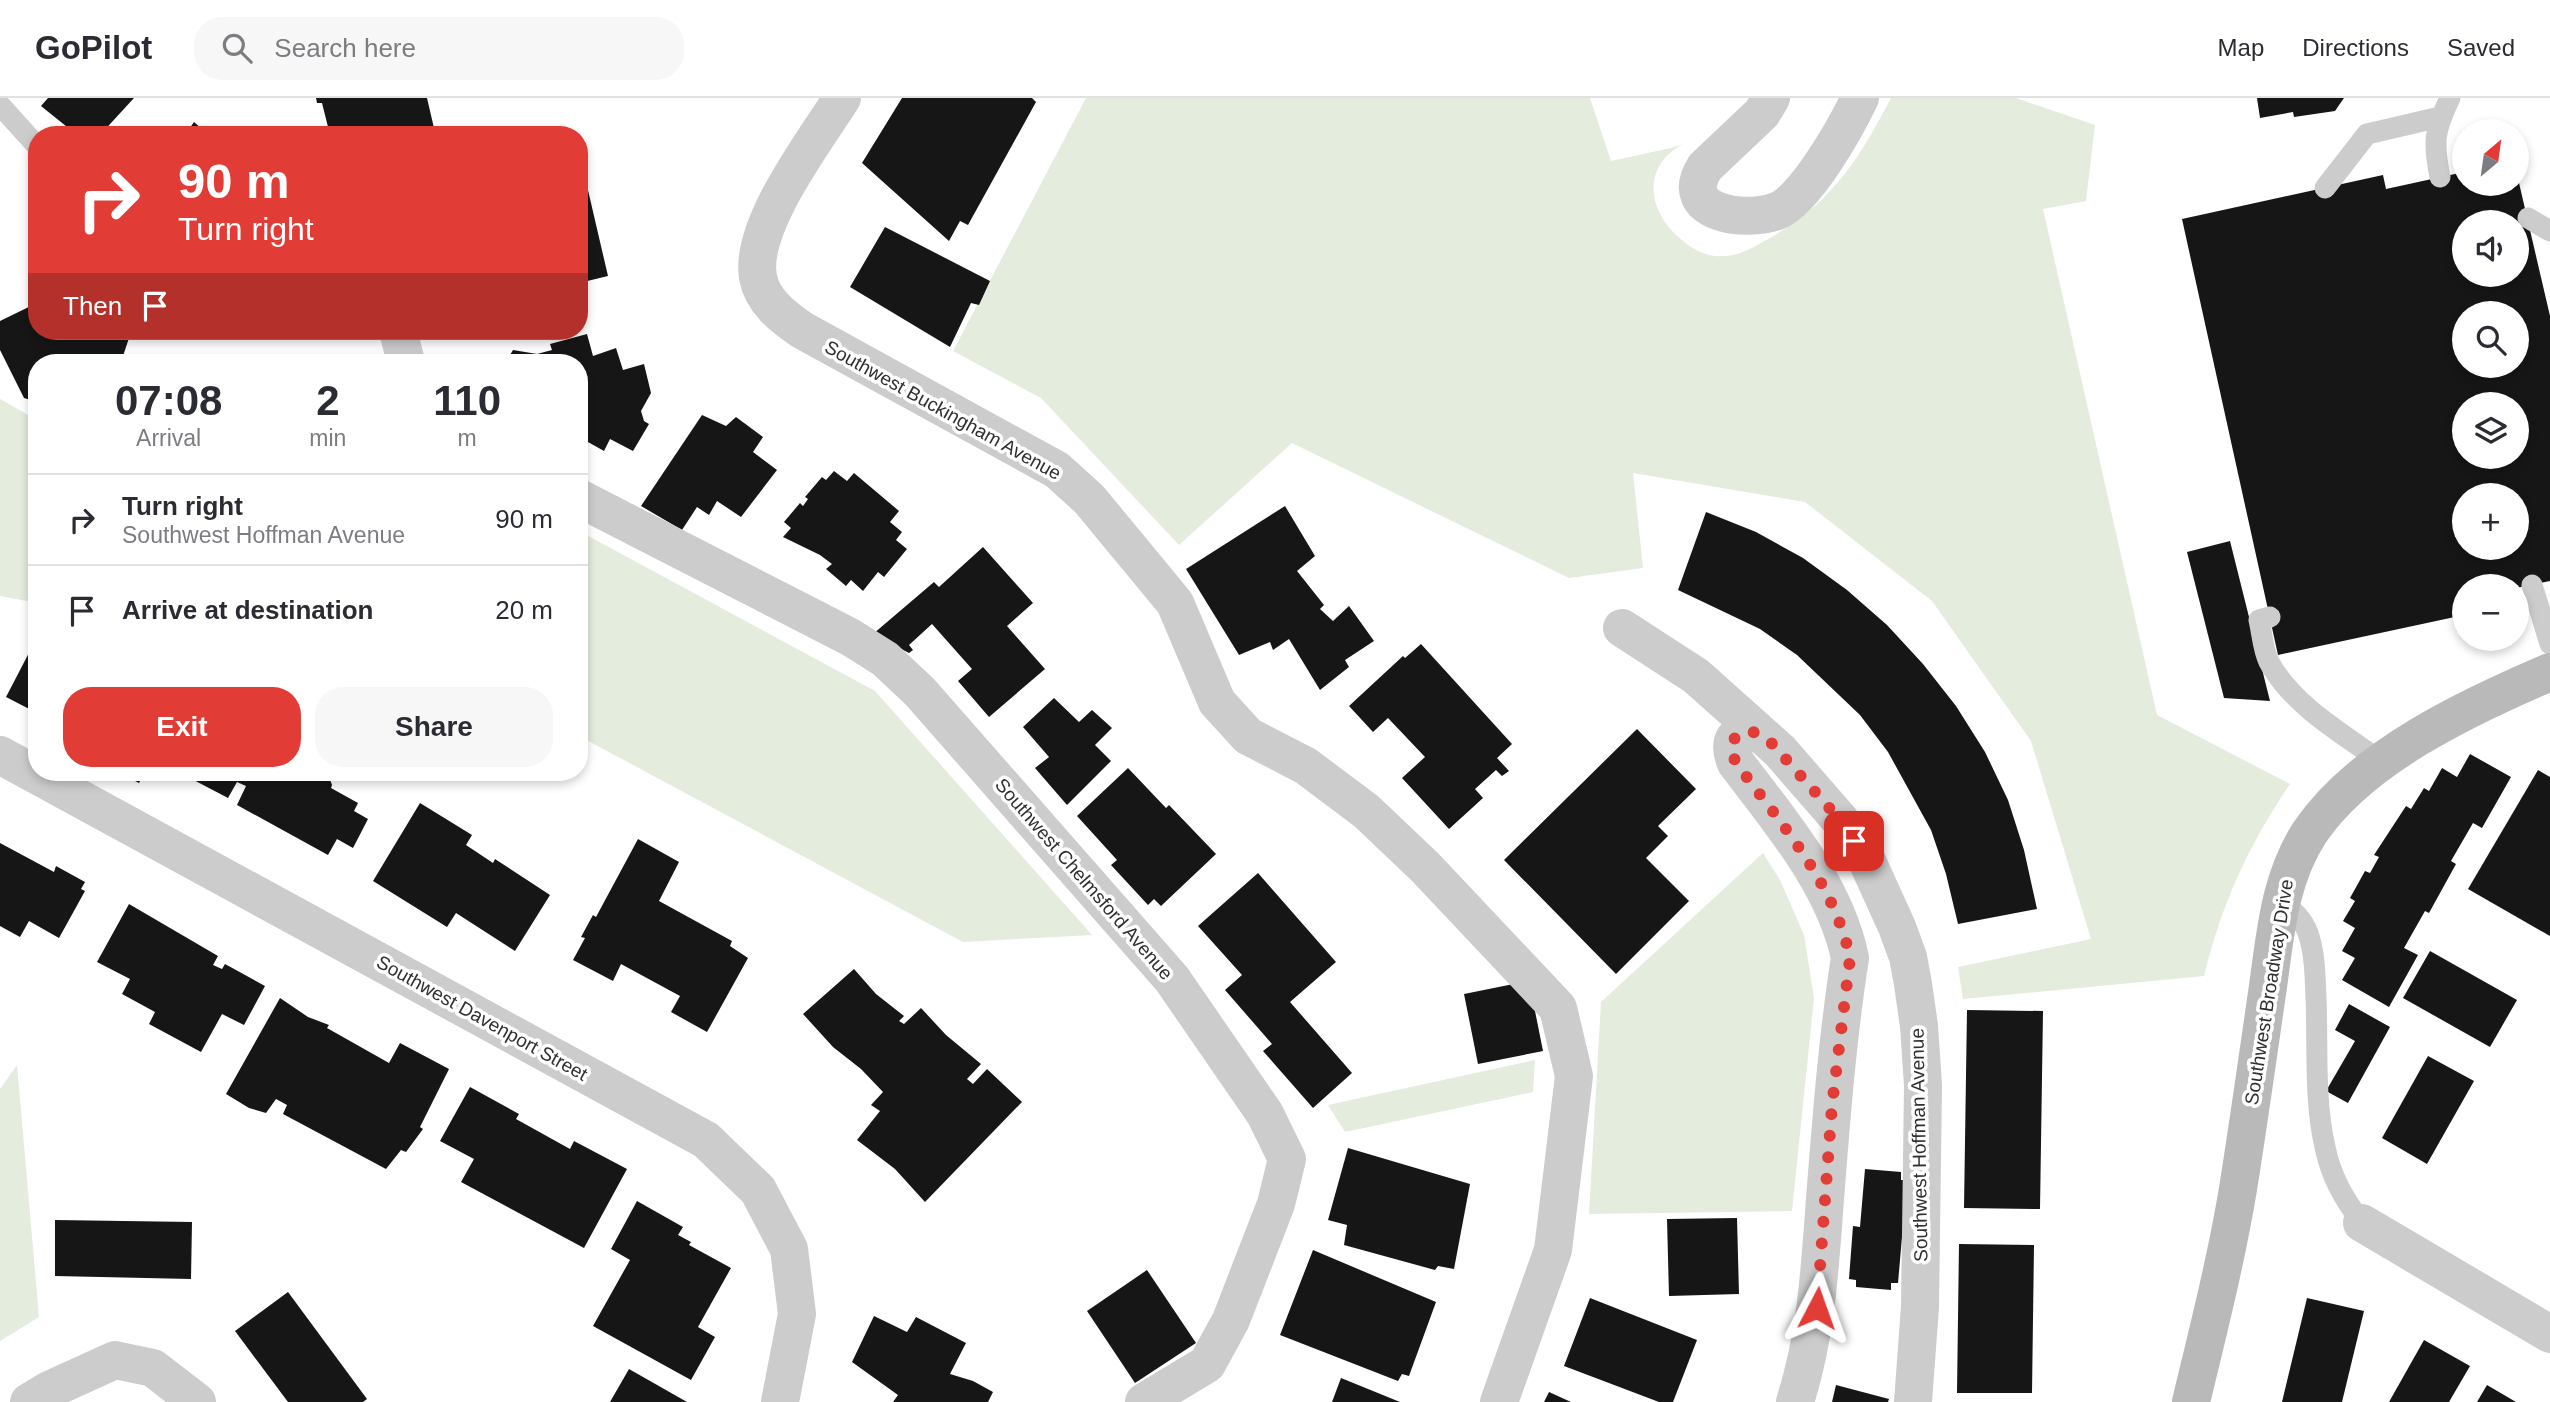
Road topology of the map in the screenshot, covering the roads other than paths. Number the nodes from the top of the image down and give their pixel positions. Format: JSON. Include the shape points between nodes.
{"nodes":[{"id":1,"x":842,"y":98,"type":"edge"},
{"id":2,"x":1771,"y":98,"type":"edge"},
{"id":3,"x":1860,"y":98,"type":"edge"},
{"id":4,"x":0,"y":105,"type":"edge"},
{"id":5,"x":2445,"y":108,"type":"edge"},
{"id":6,"x":28,"y":136,"type":"edge"},
{"id":7,"x":2440,"y":177,"type":"dead end"},
{"id":8,"x":2325,"y":188,"type":"dead end"},
{"id":9,"x":2529,"y":219,"type":"edge"},
{"id":10,"x":2550,"y":231,"type":"edge"},
{"id":11,"x":588,"y":503,"type":"edge"},
{"id":12,"x":2532,"y":585,"type":"dead end"},
{"id":13,"x":2270,"y":617,"type":"dead end"},
{"id":14,"x":1622,"y":628,"type":"dead end"},
{"id":15,"x":2550,"y":644,"type":"edge"},
{"id":16,"x":2550,"y":671,"type":"edge"},
{"id":17,"x":1757,"y":732,"type":"junction"},
{"id":18,"x":0,"y":755,"type":"edge"},
{"id":19,"x":2382,"y":762,"type":"junction"},
{"id":20,"x":28,"y":770,"type":"edge"},
{"id":21,"x":48,"y":781,"type":"edge"},
{"id":22,"x":2281,"y":901,"type":"junction"},
{"id":23,"x":2362,"y":1223,"type":"joint"},
{"id":24,"x":2550,"y":1334,"type":"edge"},
{"id":25,"x":29,"y":1402,"type":"edge"},
{"id":26,"x":197,"y":1402,"type":"edge"},
{"id":27,"x":780,"y":1402,"type":"edge"},
{"id":28,"x":1144,"y":1402,"type":"edge"},
{"id":29,"x":1499,"y":1402,"type":"edge"},
{"id":30,"x":1795,"y":1402,"type":"edge"},
{"id":31,"x":1913,"y":1402,"type":"edge"},
{"id":32,"x":2191,"y":1402,"type":"edge"}],
"edges":[{"from":1,"to":29,"type":"street","name":"Southwest Buckingham Avenue","via":[[764,229],[758,248],[758,278],[779,314],[1047,465],[1089,499],[1175,603],[1217,702],[1248,736],[1306,766],[1366,811],[1558,1008],[1574,1076],[1553,1250]]},
{"from":2,"to":3,"type":"street","via":[[1762,113],[1700,175],[1702,198],[1718,213],[1764,214],[1789,203],[1845,128]]},
{"from":4,"to":6,"type":"lane"},
{"from":5,"to":7,"type":"lane","via":[[2434,148]]},
{"from":5,"to":8,"type":"lane","via":[[2367,134]]},
{"from":9,"to":10,"type":"lane"},
{"from":11,"to":28,"type":"street","name":"Southwest Chelmsford Avenue","via":[[850,636],[885,659],[920,692],[1172,979],[1265,1114],[1287,1159],[1276,1204],[1231,1320],[1207,1364]]},
{"from":12,"to":15,"type":"lane"},
{"from":13,"to":19,"type":"lane","via":[[2259,620],[2268,661],[2296,697]]},
{"from":14,"to":17,"type":"street","name":"Southwest Hoffman Avenue","via":[[1696,676]]},
{"from":16,"to":19,"type":"street","name":"Southwest Broadway Drive","via":[[2436,726]]},
{"from":17,"to":30,"type":"street","via":[[1746,730],[1732,743],[1736,763],[1805,858],[1846,939],[1850,958],[1832,1105],[1817,1308]]},
{"from":17,"to":31,"type":"street","name":"Southwest Hoffman Avenue","via":[[1780,751],[1840,820],[1883,893],[1908,957],[1923,1085],[1920,1307]]},
{"from":18,"to":20,"type":"street","name":"Southwest Davenport Street"},
{"from":19,"to":22,"type":"street","name":"Southwest Broadway Drive","via":[[2346,792],[2312,830],[2297,854]]},
{"from":21,"to":27,"type":"street","name":"Southwest Davenport Street","via":[[706,1140],[758,1190],[789,1249],[797,1314]]},
{"from":22,"to":23,"type":"lane","via":[[2308,933],[2315,979],[2324,1146],[2332,1175]]},
{"from":22,"to":32,"type":"street","name":"Southwest Broadway Drive","via":[[2237,1191]]},
{"from":23,"to":24,"type":"street"},
{"from":25,"to":26,"type":"street","via":[[115,1360],[152,1368]]}]}
